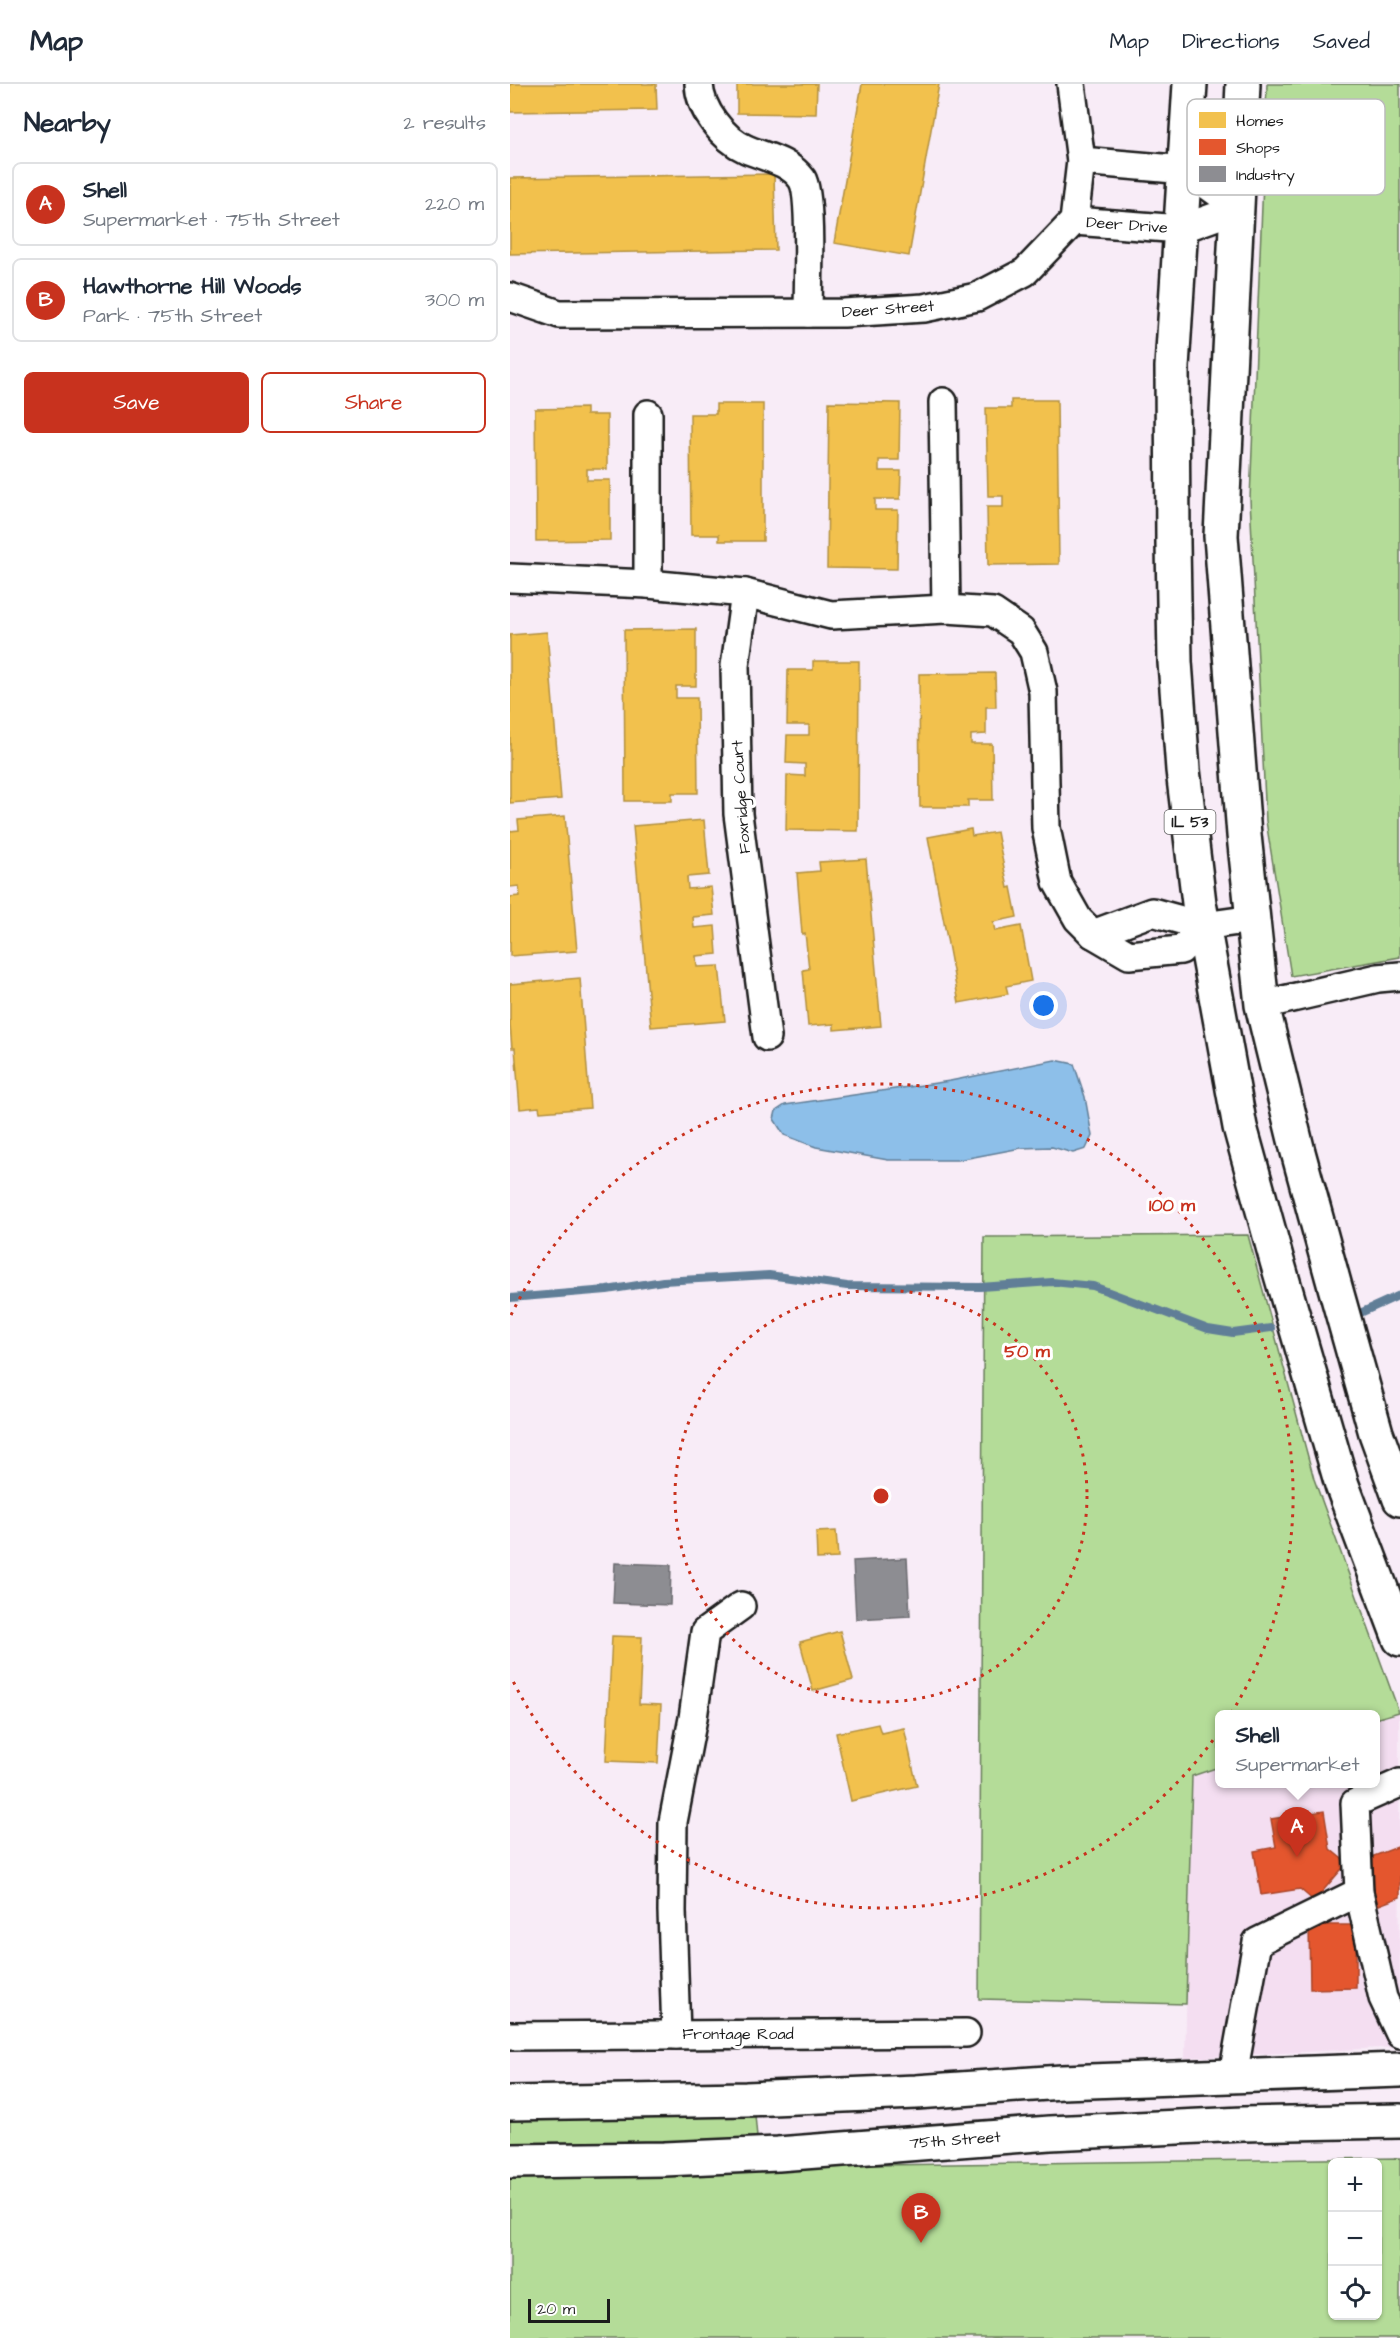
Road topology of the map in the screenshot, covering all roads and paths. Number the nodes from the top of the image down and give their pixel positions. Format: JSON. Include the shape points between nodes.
{"nodes":[{"id":1,"x":699,"y":84,"type":"edge"},
{"id":2,"x":1071,"y":84,"type":"edge"},
{"id":3,"x":1190,"y":84,"type":"edge"},
{"id":4,"x":1243,"y":84,"type":"edge"},
{"id":5,"x":1189,"y":99,"type":"edge"},
{"id":6,"x":1243,"y":99,"type":"edge"},
{"id":7,"x":1187,"y":148,"type":"edge"},
{"id":8,"x":1081,"y":161,"type":"junction"},
{"id":9,"x":1186,"y":170,"type":"junction"},
{"id":10,"x":1221,"y":195,"type":"edge"},
{"id":11,"x":1239,"y":195,"type":"edge"},
{"id":12,"x":1239,"y":208,"type":"junction"},
{"id":13,"x":1074,"y":221,"type":"junction"},
{"id":14,"x":1181,"y":229,"type":"junction"},
{"id":15,"x":510,"y":297,"type":"edge"},
{"id":16,"x":808,"y":313,"type":"junction"},
{"id":17,"x":943,"y":402,"type":"dead end"},
{"id":18,"x":648,"y":414,"type":"dead end"},
{"id":19,"x":510,"y":578,"type":"edge"},
{"id":20,"x":648,"y":584,"type":"junction"},
{"id":21,"x":745,"y":593,"type":"junction"},
{"id":22,"x":946,"y":609,"type":"junction"},
{"id":23,"x":1253,"y":918,"type":"junction"},
{"id":24,"x":1203,"y":926,"type":"junction"},
{"id":25,"x":1093,"y":934,"type":"junction"},
{"id":26,"x":1400,"y":976,"type":"edge"},
{"id":27,"x":1262,"y":1005,"type":"junction"},
{"id":28,"x":766,"y":1037,"type":"dead end"},
{"id":29,"x":1400,"y":1499,"type":"edge"},
{"id":30,"x":741,"y":1606,"type":"dead end"},
{"id":31,"x":1400,"y":1639,"type":"edge"},
{"id":32,"x":1400,"y":1783,"type":"edge"},
{"id":33,"x":1359,"y":1892,"type":"junction"},
{"id":34,"x":966,"y":2033,"type":"dead end"},
{"id":35,"x":1400,"y":2034,"type":"edge"},
{"id":36,"x":676,"y":2035,"type":"junction"},
{"id":37,"x":510,"y":2036,"type":"edge"},
{"id":38,"x":1400,"y":2070,"type":"edge"},
{"id":39,"x":1233,"y":2075,"type":"junction"},
{"id":40,"x":510,"y":2103,"type":"edge"},
{"id":41,"x":1400,"y":2121,"type":"edge"},
{"id":42,"x":510,"y":2161,"type":"edge"}],
"edges":[{"from":1,"to":16,"type":"street","via":[[700,96],[713,122],[743,147],[788,166],[803,180],[808,210]]},
{"from":2,"to":8,"type":"street"},
{"from":3,"to":5,"type":"main road","number":"IL 53"},
{"from":4,"to":6,"type":"main road"},
{"from":7,"to":9,"type":"main road","number":"IL 53"},
{"from":8,"to":9,"type":"street"},
{"from":8,"to":13,"type":"street"},
{"from":9,"to":14,"type":"main road","number":"IL 53"},
{"from":10,"to":12,"type":"street"},
{"from":11,"to":12,"type":"main road"},
{"from":12,"to":14,"type":"street"},
{"from":12,"to":23,"type":"main road","via":[[1221,536]]},
{"from":13,"to":14,"type":"street","name":"Deer Drive"},
{"from":13,"to":16,"type":"street","name":"Deer Street","via":[[1025,272],[977,297],[924,308]]},
{"from":14,"to":24,"type":"main road","number":"IL 53","via":[[1172,367],[1175,662],[1183,770]]},
{"from":15,"to":16,"type":"street","name":"Deer Street","via":[[559,314]]},
{"from":17,"to":22,"type":"street"},
{"from":18,"to":20,"type":"street"},
{"from":19,"to":20,"type":"street"},
{"from":20,"to":21,"type":"street"},
{"from":21,"to":22,"type":"street","via":[[831,615]]},
{"from":21,"to":28,"type":"street","name":"Foxridge Court","via":[[735,666],[738,814]]},
{"from":22,"to":25,"type":"street","via":[[993,612],[1020,631],[1034,652],[1043,692],[1046,828],[1057,882],[1078,919]]},
{"from":23,"to":24,"type":"street"},
{"from":23,"to":27,"type":"main road"},
{"from":24,"to":25,"type":"street","via":[[1152,912]]},
{"from":24,"to":25,"type":"street","via":[[1181,950],[1129,955]]},
{"from":24,"to":31,"type":"main road","number":"IL 53","via":[[1240,1127],[1342,1485]]},
{"from":26,"to":27,"type":"street"},
{"from":27,"to":29,"type":"main road","via":[[1335,1287],[1376,1432]]},
{"from":30,"to":36,"type":"street","via":[[705,1632],[673,1822]]},
{"from":32,"to":33,"type":"street","via":[[1355,1803]]},
{"from":33,"to":35,"type":"street","via":[[1383,1998]]},
{"from":33,"to":39,"type":"street","via":[[1257,1942]]},
{"from":34,"to":36,"type":"street","name":"Frontage Road"},
{"from":36,"to":37,"type":"street","name":"Frontage Road"},
{"from":38,"to":39,"type":"main road"},
{"from":39,"to":40,"type":"main road","via":[[746,2099]]},
{"from":41,"to":42,"type":"main road","name":"75th Street","via":[[1062,2132],[744,2156]]}]}
